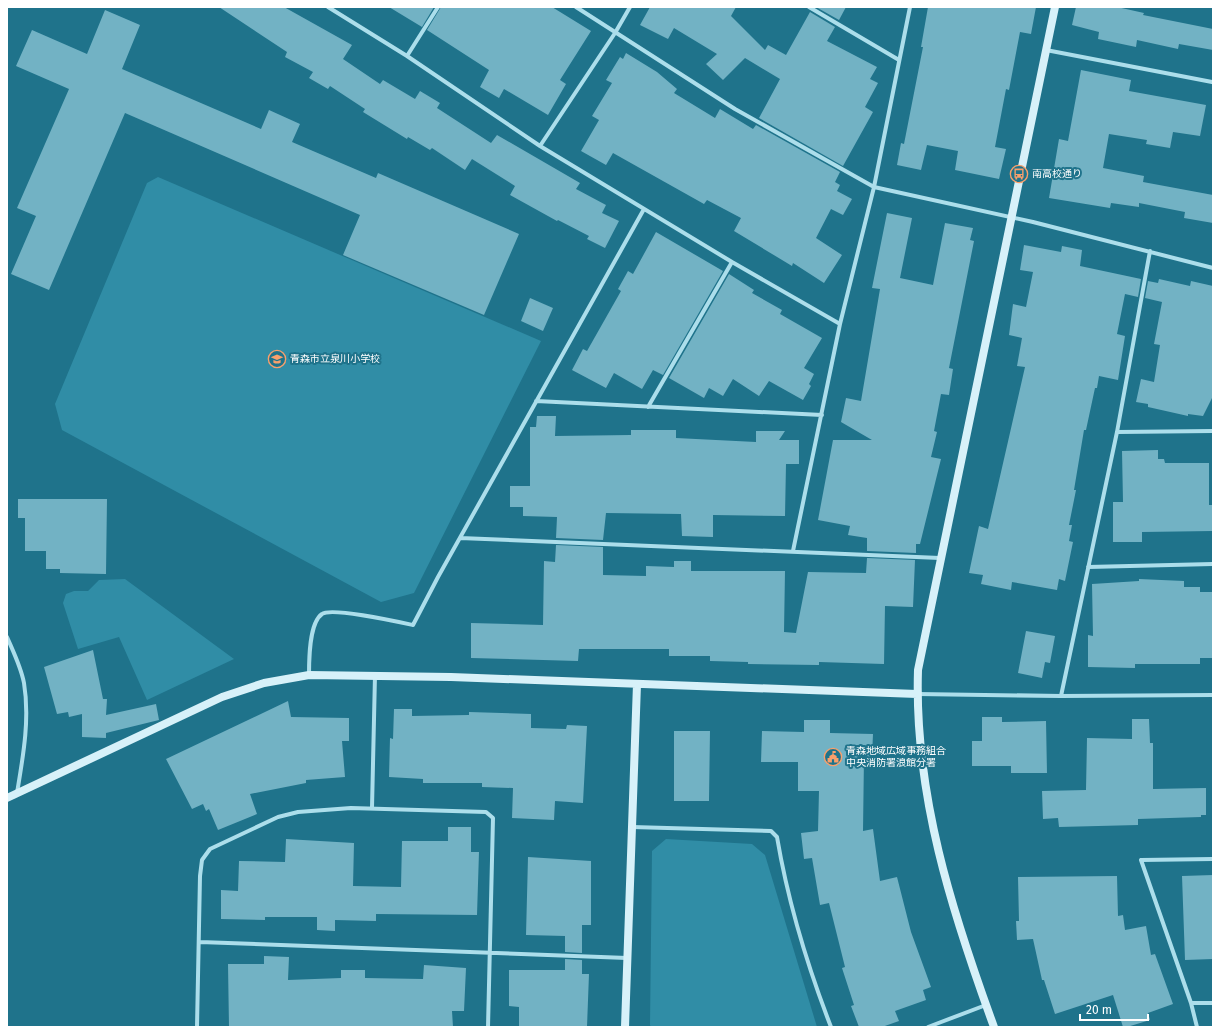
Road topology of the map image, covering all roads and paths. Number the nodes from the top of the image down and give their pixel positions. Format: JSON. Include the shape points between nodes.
{"nodes":[{"id":1,"x":328,"y":7,"type":"edge"},
{"id":2,"x":438,"y":7,"type":"edge"},
{"id":3,"x":576,"y":7,"type":"edge"},
{"id":4,"x":630,"y":7,"type":"edge"},
{"id":5,"x":809,"y":7,"type":"edge"},
{"id":6,"x":910,"y":7,"type":"edge"},
{"id":7,"x":1055,"y":7,"type":"edge"},
{"id":8,"x":615,"y":33,"type":"junction"},
{"id":9,"x":1046,"y":50,"type":"junction"},
{"id":10,"x":408,"y":56,"type":"junction"},
{"id":11,"x":900,"y":60,"type":"junction"},
{"id":12,"x":1212,"y":82,"type":"dead end"},
{"id":13,"x":540,"y":146,"type":"junction"},
{"id":14,"x":874,"y":187,"type":"junction"},
{"id":15,"x":644,"y":209,"type":"junction"},
{"id":16,"x":1012,"y":218,"type":"junction"},
{"id":17,"x":1150,"y":251,"type":"junction"},
{"id":18,"x":732,"y":262,"type":"junction"},
{"id":19,"x":1213,"y":268,"type":"edge"},
{"id":20,"x":840,"y":324,"type":"junction"},
{"id":21,"x":536,"y":401,"type":"junction"},
{"id":22,"x":648,"y":407,"type":"junction"},
{"id":23,"x":822,"y":415,"type":"junction"},
{"id":24,"x":1213,"y":430,"type":"edge"},
{"id":25,"x":1117,"y":432,"type":"junction"},
{"id":26,"x":460,"y":538,"type":"junction"},
{"id":27,"x":793,"y":551,"type":"junction"},
{"id":28,"x":940,"y":558,"type":"junction"},
{"id":29,"x":1213,"y":564,"type":"edge"},
{"id":30,"x":1088,"y":567,"type":"junction"},
{"id":31,"x":7,"y":637,"type":"edge"},
{"id":32,"x":309,"y":675,"type":"junction"},
{"id":33,"x":375,"y":675,"type":"junction"},
{"id":34,"x":637,"y":684,"type":"junction"},
{"id":35,"x":917,"y":694,"type":"junction"},
{"id":36,"x":1213,"y":695,"type":"edge"},
{"id":37,"x":1061,"y":696,"type":"junction"},
{"id":38,"x":17,"y":793,"type":"junction"},
{"id":39,"x":7,"y":798,"type":"edge"},
{"id":40,"x":372,"y":808,"type":"junction"},
{"id":41,"x":632,"y":827,"type":"junction"},
{"id":42,"x":1213,"y":859,"type":"edge"},
{"id":43,"x":200,"y":942,"type":"junction"},
{"id":44,"x":490,"y":952,"type":"junction"},
{"id":45,"x":627,"y":958,"type":"junction"},
{"id":46,"x":1191,"y":1003,"type":"junction"},
{"id":47,"x":1213,"y":1003,"type":"edge"},
{"id":48,"x":986,"y":1005,"type":"junction"},
{"id":49,"x":197,"y":1027,"type":"edge"},
{"id":50,"x":488,"y":1027,"type":"edge"},
{"id":51,"x":625,"y":1027,"type":"edge"},
{"id":52,"x":832,"y":1027,"type":"edge"},
{"id":53,"x":928,"y":1027,"type":"edge"},
{"id":54,"x":994,"y":1027,"type":"edge"},
{"id":55,"x":1197,"y":1027,"type":"edge"}],
"edges":[{"from":1,"to":10,"type":"street"},
{"from":2,"to":10,"type":"street"},
{"from":3,"to":8,"type":"street"},
{"from":4,"to":8,"type":"street"},
{"from":5,"to":11,"type":"street"},
{"from":6,"to":11,"type":"street"},
{"from":7,"to":9,"type":"street"},
{"from":8,"to":13,"type":"street"},
{"from":8,"to":14,"type":"street","via":[[735,109]]},
{"from":9,"to":12,"type":"street"},
{"from":9,"to":16,"type":"street"},
{"from":10,"to":13,"type":"street"},
{"from":11,"to":14,"type":"street"},
{"from":13,"to":15,"type":"street"},
{"from":14,"to":16,"type":"street"},
{"from":14,"to":20,"type":"street"},
{"from":15,"to":18,"type":"street"},
{"from":15,"to":21,"type":"street"},
{"from":16,"to":17,"type":"street"},
{"from":16,"to":28,"type":"street"},
{"from":17,"to":19,"type":"street"},
{"from":17,"to":25,"type":"street"},
{"from":18,"to":20,"type":"street"},
{"from":18,"to":22,"type":"street"},
{"from":20,"to":23,"type":"street"},
{"from":21,"to":22,"type":"street"},
{"from":21,"to":26,"type":"street"},
{"from":22,"to":23,"type":"street"},
{"from":23,"to":27,"type":"street"},
{"from":24,"to":25,"type":"street"},
{"from":25,"to":30,"type":"street"},
{"from":26,"to":27,"type":"street"},
{"from":26,"to":32,"type":"street","via":[[413,625],[348,613],[323,613],[314,629]]},
{"from":27,"to":28,"type":"street"},
{"from":28,"to":35,"type":"street","via":[[920,655]]},
{"from":29,"to":30,"type":"street"},
{"from":30,"to":37,"type":"street"},
{"from":31,"to":38,"type":"street","via":[[24,682],[26,705],[25,741]]},
{"from":32,"to":33,"type":"street"},
{"from":32,"to":38,"type":"street","via":[[264,683],[222,697]]},
{"from":33,"to":34,"type":"street"},
{"from":33,"to":40,"type":"street"},
{"from":34,"to":35,"type":"street"},
{"from":34,"to":41,"type":"street"},
{"from":35,"to":37,"type":"street"},
{"from":35,"to":48,"type":"street","via":[[925,778],[938,850],[949,895]]},
{"from":36,"to":37,"type":"street"},
{"from":38,"to":39,"type":"street"},
{"from":40,"to":43,"type":"street","via":[[323,809],[278,817],[210,849],[202,860]]},
{"from":40,"to":44,"type":"street","via":[[486,812],[493,818]]},
{"from":41,"to":45,"type":"street"},
{"from":41,"to":52,"type":"street","via":[[771,831],[777,837],[804,953]]},
{"from":42,"to":46,"type":"street","via":[[1141,860]]},
{"from":43,"to":44,"type":"street"},
{"from":43,"to":49,"type":"street"},
{"from":44,"to":45,"type":"street"},
{"from":44,"to":50,"type":"street"},
{"from":45,"to":51,"type":"street"},
{"from":46,"to":47,"type":"street"},
{"from":46,"to":55,"type":"street"},
{"from":48,"to":53,"type":"street"},
{"from":48,"to":54,"type":"street"}]}
